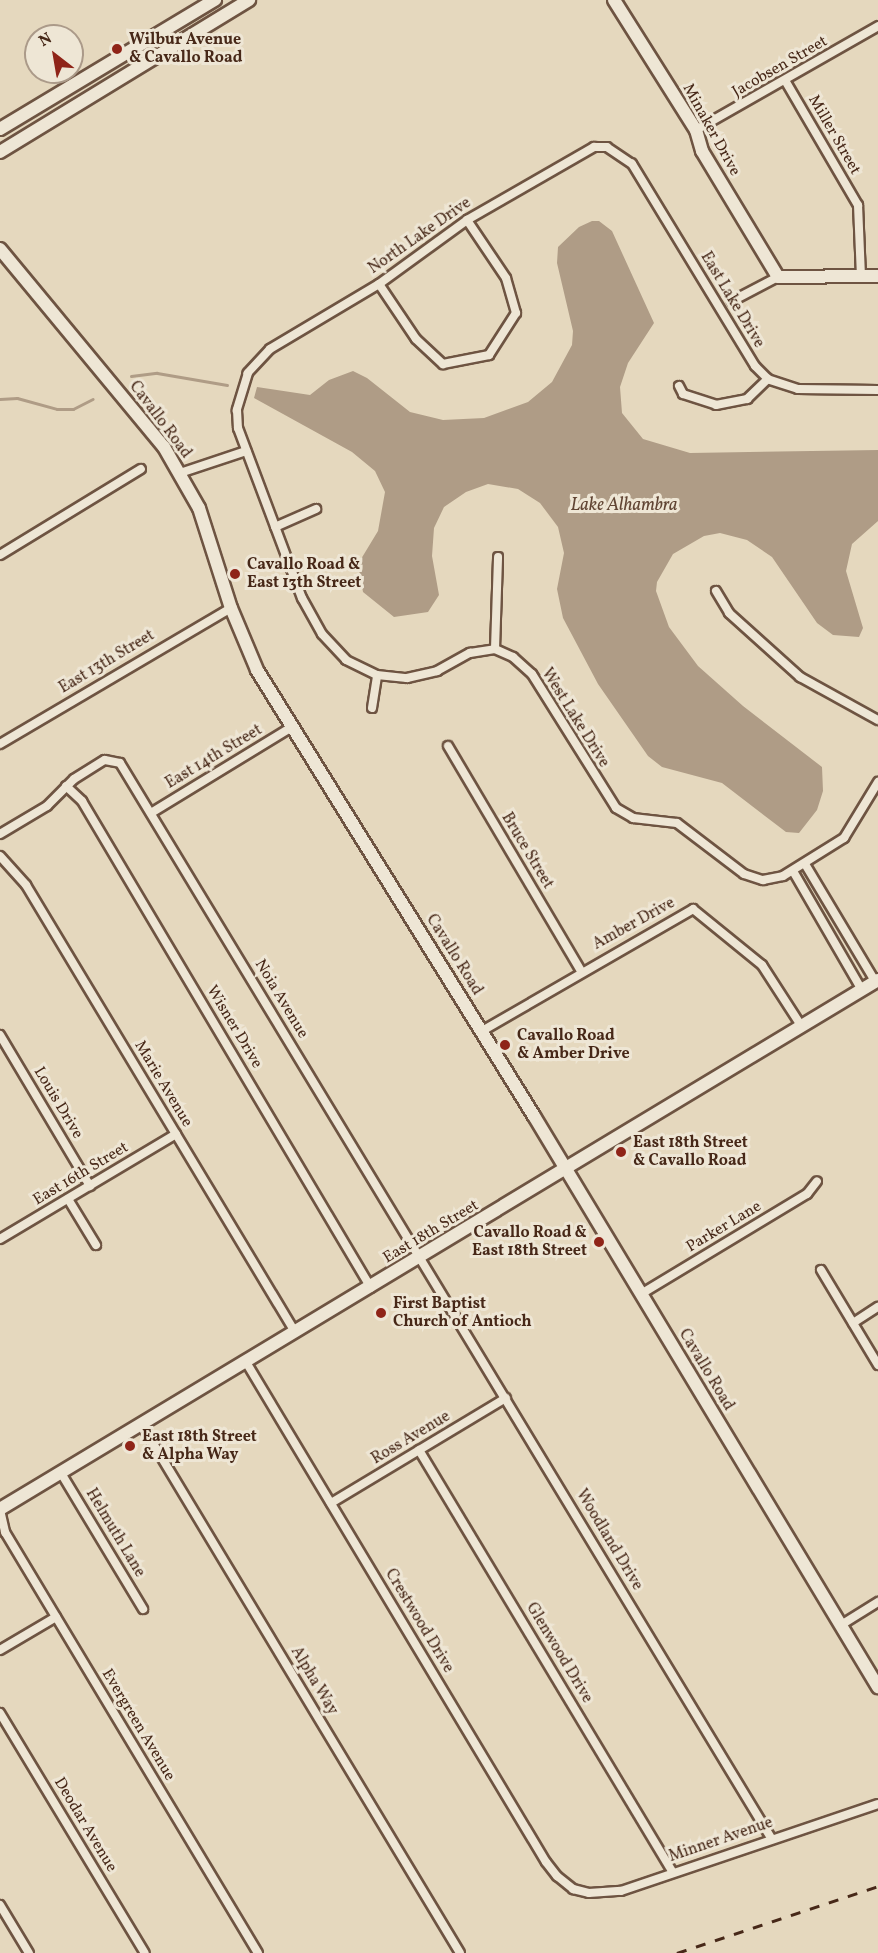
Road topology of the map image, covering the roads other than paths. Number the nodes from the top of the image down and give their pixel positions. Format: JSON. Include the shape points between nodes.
{"nodes":[{"id":1,"x":215,"y":0,"type":"edge"},
{"id":2,"x":614,"y":0,"type":"edge"},
{"id":3,"x":244,"y":2,"type":"edge"},
{"id":4,"x":877,"y":30,"type":"edge"},
{"id":5,"x":786,"y":82,"type":"junction"},
{"id":6,"x":0,"y":129,"type":"edge"},
{"id":7,"x":696,"y":130,"type":"junction"},
{"id":8,"x":607,"y":147,"type":"joint"},
{"id":9,"x":0,"y":152,"type":"edge"},
{"id":10,"x":467,"y":220,"type":"junction"},
{"id":11,"x":0,"y":249,"type":"edge"},
{"id":12,"x":861,"y":276,"type":"junction"},
{"id":13,"x":878,"y":276,"type":"edge"},
{"id":14,"x":778,"y":277,"type":"junction"},
{"id":15,"x":379,"y":284,"type":"junction"},
{"id":16,"x":732,"y":301,"type":"dead end"},
{"id":17,"x":768,"y":379,"type":"junction"},
{"id":18,"x":679,"y":386,"type":"dead end"},
{"id":19,"x":878,"y":390,"type":"edge"},
{"id":20,"x":246,"y":451,"type":"junction"},
{"id":21,"x":141,"y":469,"type":"dead end"},
{"id":22,"x":180,"y":472,"type":"junction"},
{"id":23,"x":316,"y":509,"type":"dead end"},
{"id":24,"x":275,"y":527,"type":"junction"},
{"id":25,"x":0,"y":555,"type":"edge"},
{"id":26,"x":498,"y":557,"type":"dead end"},
{"id":27,"x":716,"y":591,"type":"dead end"},
{"id":28,"x":231,"y":608,"type":"junction"},
{"id":29,"x":495,"y":649,"type":"junction"},
{"id":30,"x":377,"y":675,"type":"junction"},
{"id":31,"x":372,"y":708,"type":"dead end"},
{"id":32,"x":878,"y":720,"type":"edge"},
{"id":33,"x":292,"y":727,"type":"junction"},
{"id":34,"x":0,"y":744,"type":"edge"},
{"id":35,"x":448,"y":746,"type":"dead end"},
{"id":36,"x":878,"y":782,"type":"edge"},
{"id":37,"x":66,"y":786,"type":"junction"},
{"id":38,"x":151,"y":813,"type":"junction"},
{"id":39,"x":0,"y":834,"type":"edge"},
{"id":40,"x":0,"y":856,"type":"edge"},
{"id":41,"x":800,"y":867,"type":"junction"},
{"id":42,"x":581,"y":971,"type":"junction"},
{"id":43,"x":876,"y":980,"type":"edge"},
{"id":44,"x":862,"y":990,"type":"junction"},
{"id":45,"x":802,"y":1027,"type":"junction"},
{"id":46,"x":482,"y":1031,"type":"junction"},
{"id":47,"x":0,"y":1035,"type":"edge"},
{"id":48,"x":177,"y":1134,"type":"junction"},
{"id":49,"x":566,"y":1169,"type":"junction"},
{"id":50,"x":817,"y":1181,"type":"dead end"},
{"id":51,"x":90,"y":1186,"type":"junction"},
{"id":52,"x":68,"y":1199,"type":"junction"},
{"id":53,"x":2,"y":1235,"type":"edge"},
{"id":54,"x":96,"y":1245,"type":"dead end"},
{"id":55,"x":420,"y":1258,"type":"junction"},
{"id":56,"x":821,"y":1270,"type":"dead end"},
{"id":57,"x":370,"y":1288,"type":"junction"},
{"id":58,"x":641,"y":1294,"type":"junction"},
{"id":59,"x":878,"y":1307,"type":"edge"},
{"id":60,"x":853,"y":1323,"type":"junction"},
{"id":61,"x":295,"y":1332,"type":"junction"},
{"id":62,"x":246,"y":1362,"type":"junction"},
{"id":63,"x":878,"y":1365,"type":"edge"},
{"id":64,"x":506,"y":1398,"type":"junction"},
{"id":65,"x":142,"y":1425,"type":"junction"},
{"id":66,"x":419,"y":1450,"type":"junction"},
{"id":67,"x":62,"y":1473,"type":"junction"},
{"id":68,"x":331,"y":1503,"type":"junction"},
{"id":69,"x":0,"y":1510,"type":"edge"},
{"id":70,"x":3,"y":1534,"type":"edge"},
{"id":71,"x":878,"y":1602,"type":"edge"},
{"id":72,"x":143,"y":1609,"type":"dead end"},
{"id":73,"x":56,"y":1617,"type":"junction"},
{"id":74,"x":841,"y":1626,"type":"junction"},
{"id":75,"x":0,"y":1650,"type":"edge"},
{"id":76,"x":878,"y":1687,"type":"edge"},
{"id":77,"x":0,"y":1713,"type":"edge"},
{"id":78,"x":878,"y":1804,"type":"edge"},
{"id":79,"x":771,"y":1838,"type":"junction"},
{"id":80,"x":673,"y":1872,"type":"junction"},
{"id":81,"x":573,"y":1889,"type":"joint"},
{"id":82,"x":0,"y":1905,"type":"edge"},
{"id":83,"x":29,"y":1953,"type":"edge"},
{"id":84,"x":145,"y":1953,"type":"edge"},
{"id":85,"x":258,"y":1953,"type":"edge"},
{"id":86,"x":460,"y":1953,"type":"edge"}],
"edges":[{"from":1,"to":6,"type":"street"},
{"from":2,"to":7,"type":"street","name":"Minaker Drive"},
{"from":3,"to":9,"type":"street"},
{"from":4,"to":5,"type":"street","name":"Jacobsen Street"},
{"from":5,"to":7,"type":"street","name":"Jacobsen Street"},
{"from":5,"to":12,"type":"street","name":"Miller Street","via":[[858,205]]},
{"from":7,"to":14,"type":"street","name":"Minaker Drive","via":[[702,151]]},
{"from":8,"to":10,"type":"street","name":"North Lake Drive","via":[[578,153]]},
{"from":8,"to":17,"type":"street","name":"East Lake Drive","via":[[632,164],[755,366]]},
{"from":10,"to":15,"type":"street","name":"North Lake Drive"},
{"from":10,"to":15,"type":"street","via":[[506,278],[516,313],[489,355],[443,363],[416,339]]},
{"from":11,"to":22,"type":"street","name":"Cavallo Road","via":[[164,447]]},
{"from":12,"to":13,"type":"street"},
{"from":12,"to":14,"type":"street"},
{"from":14,"to":16,"type":"street"},
{"from":15,"to":20,"type":"street","name":"North Lake Drive","via":[[270,349],[255,363],[237,410]]},
{"from":17,"to":18,"type":"street","via":[[747,399],[716,405],[683,394]]},
{"from":17,"to":19,"type":"street","via":[[798,389]]},
{"from":20,"to":22,"type":"street"},
{"from":20,"to":24,"type":"street"},
{"from":21,"to":25,"type":"street"},
{"from":22,"to":28,"type":"street","name":"Cavallo Road","via":[[199,508]]},
{"from":23,"to":24,"type":"street"},
{"from":24,"to":30,"type":"street","via":[[302,598],[322,634],[346,660]]},
{"from":26,"to":29,"type":"street"},
{"from":27,"to":32,"type":"street","via":[[729,613],[800,677]]},
{"from":28,"to":33,"type":"street","name":"Cavallo Road","via":[[257,670]]},
{"from":28,"to":34,"type":"street","name":"East 13th Street"},
{"from":29,"to":30,"type":"street","via":[[470,653],[437,671],[407,678]]},
{"from":29,"to":41,"type":"street","name":"West Lake Drive","via":[[513,657],[532,674],[616,808],[633,818],[677,823],[744,874],[763,880]]},
{"from":30,"to":31,"type":"street"},
{"from":33,"to":38,"type":"street","name":"East 14th Street"},
{"from":33,"to":46,"type":"street","name":"Cavallo Road"},
{"from":35,"to":42,"type":"street","name":"Bruce Street"},
{"from":36,"to":41,"type":"street","name":"West Lake Drive","via":[[844,838]]},
{"from":37,"to":38,"type":"street","name":"Noia Avenue","via":[[105,760],[113,759],[120,763]]},
{"from":37,"to":39,"type":"street","via":[[47,806]]},
{"from":37,"to":57,"type":"street","name":"Wisner Drive","via":[[82,801]]},
{"from":38,"to":55,"type":"street","name":"Noia Avenue"},
{"from":40,"to":48,"type":"street","name":"Marie Avenue","via":[[26,885]]},
{"from":41,"to":43,"type":"street"},
{"from":41,"to":44,"type":"street"},
{"from":42,"to":45,"type":"street","name":"Amber Drive","via":[[693,909],[762,965]]},
{"from":42,"to":46,"type":"street","name":"Amber Drive"},
{"from":43,"to":44,"type":"street","name":"East 18th Street"},
{"from":44,"to":45,"type":"street","name":"East 18th Street"},
{"from":45,"to":49,"type":"street","name":"East 18th Street"},
{"from":46,"to":49,"type":"street","name":"Cavallo Road"},
{"from":47,"to":51,"type":"street","name":"Louis Drive"},
{"from":48,"to":51,"type":"street","name":"East 16th Street"},
{"from":48,"to":61,"type":"street","name":"Marie Avenue"},
{"from":49,"to":55,"type":"street","name":"East 18th Street"},
{"from":49,"to":58,"type":"street","name":"Cavallo Road"},
{"from":50,"to":58,"type":"street","name":"Parker Lane","via":[[807,1194]]},
{"from":51,"to":52,"type":"street","name":"East 16th Street"},
{"from":52,"to":53,"type":"street","name":"East 16th Street"},
{"from":52,"to":54,"type":"street"},
{"from":55,"to":57,"type":"street","name":"East 18th Street"},
{"from":55,"to":64,"type":"street","name":"Woodland Drive"},
{"from":56,"to":60,"type":"street"},
{"from":57,"to":61,"type":"street","name":"East 18th Street"},
{"from":58,"to":74,"type":"street","name":"Cavallo Road"},
{"from":59,"to":60,"type":"street"},
{"from":60,"to":63,"type":"street"},
{"from":61,"to":62,"type":"street","name":"East 18th Street"},
{"from":62,"to":65,"type":"street","name":"East 18th Street"},
{"from":62,"to":68,"type":"street","name":"Crestwood Drive"},
{"from":64,"to":66,"type":"street","name":"Ross Avenue"},
{"from":64,"to":79,"type":"street","name":"Woodland Drive"},
{"from":65,"to":67,"type":"street","name":"East 18th Street"},
{"from":65,"to":86,"type":"street","name":"Alpha Way"},
{"from":66,"to":68,"type":"street","name":"Ross Avenue"},
{"from":66,"to":80,"type":"street","name":"Glenwood Drive"},
{"from":67,"to":69,"type":"street","name":"East 18th Street"},
{"from":67,"to":72,"type":"street","name":"Helmuth Lane"},
{"from":68,"to":81,"type":"street","name":"Crestwood Drive","via":[[546,1862]]},
{"from":69,"to":70,"type":"street","name":"Evergreen Avenue"},
{"from":70,"to":73,"type":"street","name":"Evergreen Avenue"},
{"from":71,"to":74,"type":"street"},
{"from":73,"to":75,"type":"street"},
{"from":73,"to":85,"type":"street","name":"Evergreen Avenue"},
{"from":74,"to":76,"type":"street","name":"Cavallo Road"},
{"from":77,"to":84,"type":"street","name":"Deodar Avenue"},
{"from":78,"to":79,"type":"street","name":"Minner Avenue"},
{"from":79,"to":80,"type":"street","name":"Minner Avenue"},
{"from":80,"to":81,"type":"street","name":"Minner Avenue","via":[[621,1891],[589,1893]]},
{"from":82,"to":83,"type":"street"}]}
